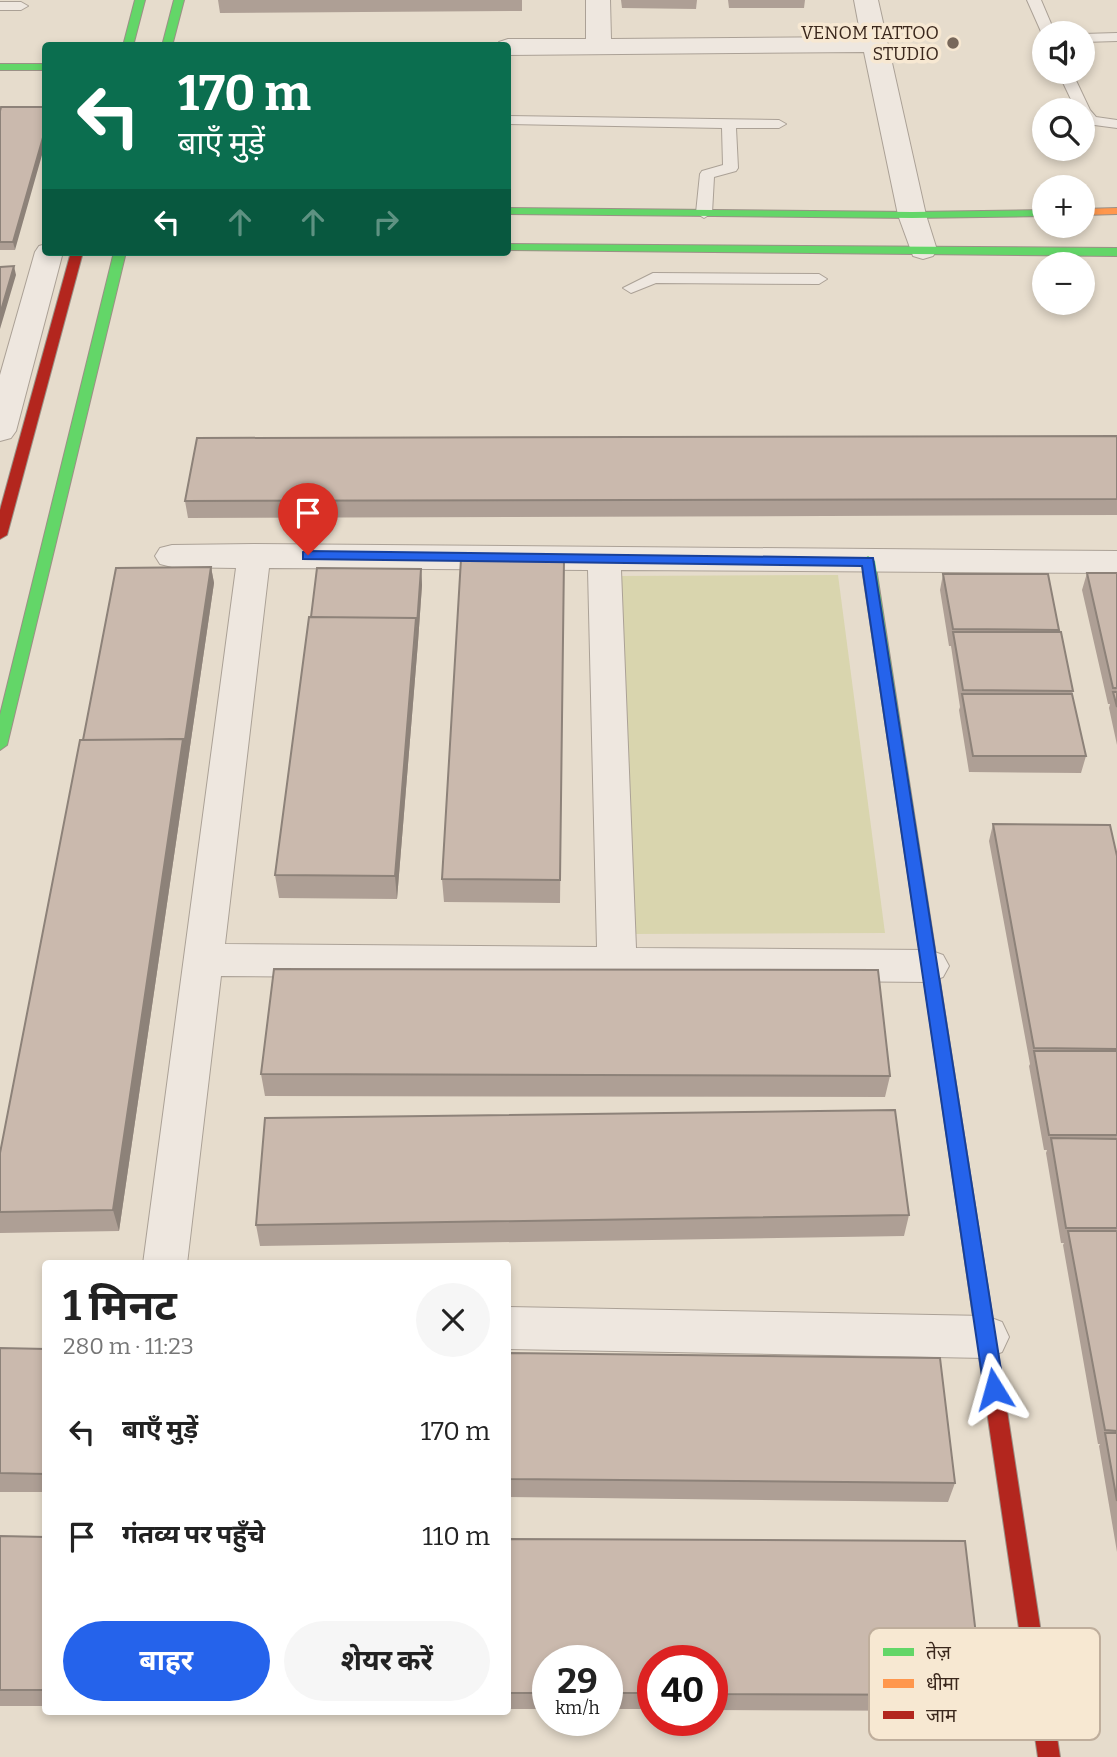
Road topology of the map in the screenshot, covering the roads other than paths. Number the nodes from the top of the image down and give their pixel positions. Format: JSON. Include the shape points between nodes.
{"nodes":[{"id":1,"x":140,"y":0,"type":"edge"},
{"id":2,"x":179,"y":0,"type":"edge"},
{"id":3,"x":598,"y":0,"type":"edge"},
{"id":4,"x":866,"y":0,"type":"edge"},
{"id":5,"x":1034,"y":0,"type":"edge"},
{"id":6,"x":0,"y":6,"type":"edge"},
{"id":7,"x":21,"y":6,"type":"dead end"},
{"id":8,"x":1043,"y":21,"type":"edge"},
{"id":9,"x":1117,"y":37,"type":"edge"},
{"id":10,"x":1095,"y":38,"type":"edge"},
{"id":11,"x":129,"y":42,"type":"edge"},
{"id":12,"x":168,"y":42,"type":"edge"},
{"id":13,"x":876,"y":44,"type":"junction"},
{"id":14,"x":511,"y":47,"type":"edge"},
{"id":15,"x":599,"y":47,"type":"junction"},
{"id":16,"x":0,"y":67,"type":"edge"},
{"id":17,"x":42,"y":67,"type":"edge"},
{"id":18,"x":511,"y":120,"type":"edge"},
{"id":19,"x":1095,"y":121,"type":"edge"},
{"id":20,"x":729,"y":123,"type":"junction"},
{"id":21,"x":779,"y":124,"type":"dead end"},
{"id":22,"x":1117,"y":124,"type":"edge"},
{"id":23,"x":511,"y":211,"type":"edge"},
{"id":24,"x":1117,"y":211,"type":"edge"},
{"id":25,"x":1032,"y":212,"type":"edge"},
{"id":26,"x":1095,"y":212,"type":"edge"},
{"id":27,"x":704,"y":213,"type":"junction"},
{"id":28,"x":912,"y":215,"type":"junction"},
{"id":29,"x":511,"y":247,"type":"edge"},
{"id":30,"x":657,"y":248,"type":"junction"},
{"id":31,"x":923,"y":250,"type":"junction"},
{"id":32,"x":1117,"y":252,"type":"edge"},
{"id":33,"x":76,"y":256,"type":"edge"},
{"id":34,"x":119,"y":256,"type":"edge"},
{"id":35,"x":47,"y":260,"type":"edge"},
{"id":36,"x":11,"y":268,"type":"edge"},
{"id":37,"x":653,"y":278,"type":"junction"},
{"id":38,"x":819,"y":279,"type":"dead end"},
{"id":39,"x":631,"y":288,"type":"dead end"},
{"id":40,"x":0,"y":431,"type":"edge"},
{"id":41,"x":0,"y":535,"type":"edge"},
{"id":42,"x":254,"y":555,"type":"junction"},
{"id":43,"x":172,"y":556,"type":"dead end"},
{"id":44,"x":604,"y":557,"type":"junction"},
{"id":45,"x":868,"y":561,"type":"junction"},
{"id":46,"x":1117,"y":562,"type":"edge"},
{"id":47,"x":0,"y":745,"type":"edge"},
{"id":48,"x":204,"y":960,"type":"junction"},
{"id":49,"x":617,"y":962,"type":"junction"},
{"id":50,"x":929,"y":966,"type":"junction"},
{"id":51,"x":166,"y":1260,"type":"edge"},
{"id":52,"x":511,"y":1328,"type":"edge"},
{"id":53,"x":986,"y":1336,"type":"junction"},
{"id":54,"x":1030,"y":1628,"type":"edge"}],
"edges":[{"from":1,"to":11,"type":"street"},
{"from":2,"to":12,"type":"street"},
{"from":3,"to":15,"type":"street"},
{"from":4,"to":13,"type":"street"},
{"from":5,"to":8,"type":"lane"},
{"from":6,"to":7,"type":"lane"},
{"from":9,"to":10,"type":"lane"},
{"from":13,"to":15,"type":"street"},
{"from":13,"to":28,"type":"street"},
{"from":14,"to":15,"type":"street"},
{"from":16,"to":17,"type":"street"},
{"from":18,"to":20,"type":"lane"},
{"from":19,"to":22,"type":"lane"},
{"from":20,"to":21,"type":"lane"},
{"from":20,"to":27,"type":"lane","via":[[731,168],[707,174]]},
{"from":23,"to":27,"type":"street"},
{"from":24,"to":26,"type":"street"},
{"from":25,"to":28,"type":"street"},
{"from":27,"to":28,"type":"street"},
{"from":28,"to":31,"type":"street"},
{"from":29,"to":30,"type":"street"},
{"from":30,"to":31,"type":"street"},
{"from":30,"to":37,"type":"lane"},
{"from":31,"to":32,"type":"street"},
{"from":33,"to":41,"type":"street"},
{"from":34,"to":47,"type":"street"},
{"from":35,"to":36,"type":"street"},
{"from":35,"to":40,"type":"street"},
{"from":37,"to":38,"type":"lane"},
{"from":37,"to":39,"type":"lane"},
{"from":42,"to":43,"type":"street"},
{"from":42,"to":44,"type":"street"},
{"from":42,"to":48,"type":"street"},
{"from":44,"to":45,"type":"street"},
{"from":44,"to":49,"type":"street"},
{"from":45,"to":46,"type":"street"},
{"from":45,"to":50,"type":"street"},
{"from":48,"to":49,"type":"street"},
{"from":48,"to":51,"type":"street"},
{"from":49,"to":50,"type":"street"},
{"from":50,"to":53,"type":"street"},
{"from":52,"to":53,"type":"street"},
{"from":53,"to":54,"type":"street"}]}
